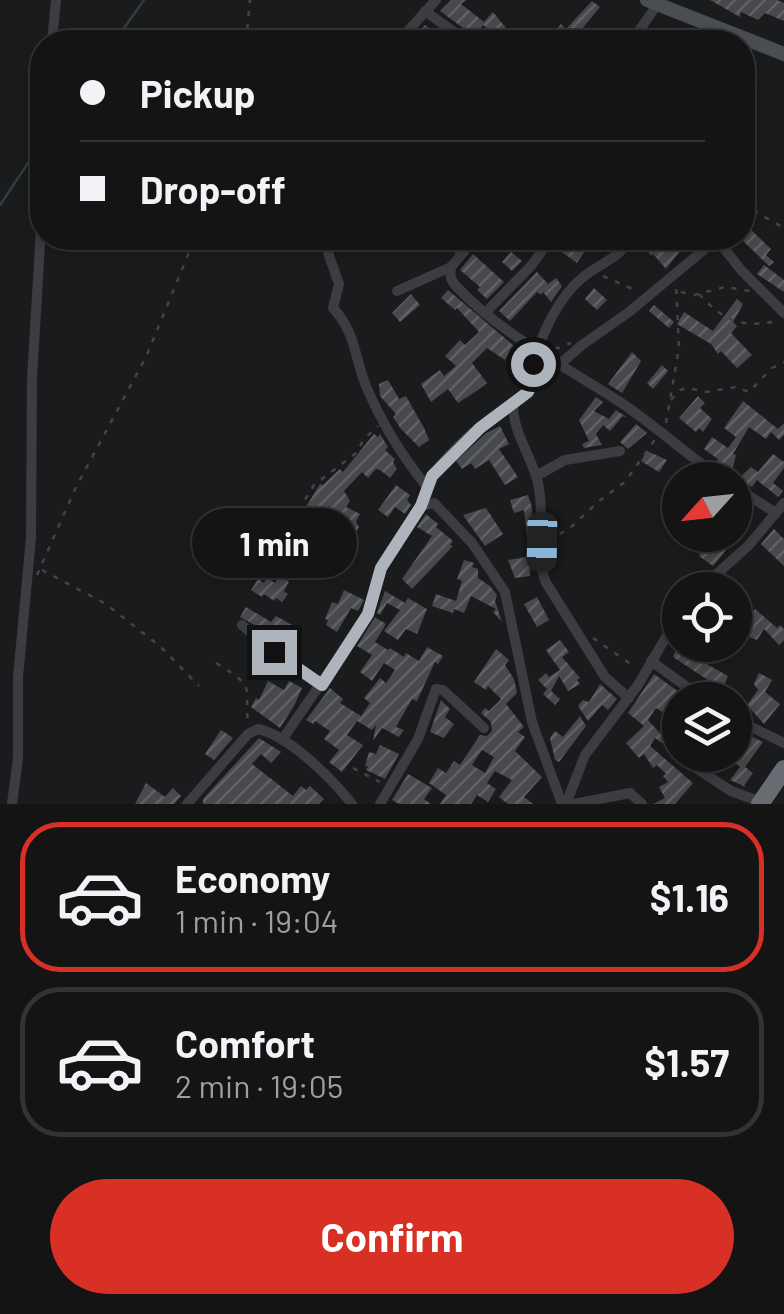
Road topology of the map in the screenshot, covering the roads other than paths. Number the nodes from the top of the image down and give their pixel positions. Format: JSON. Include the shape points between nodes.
{"nodes":[{"id":1,"x":56,"y":0,"type":"edge"},
{"id":2,"x":436,"y":0,"type":"edge"},
{"id":3,"x":652,"y":2,"type":"edge"},
{"id":4,"x":425,"y":11,"type":"junction"},
{"id":5,"x":53,"y":30,"type":"edge"},
{"id":6,"x":408,"y":30,"type":"edge"},
{"id":7,"x":451,"y":30,"type":"edge"},
{"id":8,"x":637,"y":30,"type":"edge"},
{"id":9,"x":713,"y":30,"type":"edge"},
{"id":10,"x":755,"y":45,"type":"edge"},
{"id":11,"x":784,"y":54,"type":"edge"},
{"id":12,"x":40,"y":250,"type":"edge"},
{"id":13,"x":328,"y":250,"type":"edge"},
{"id":14,"x":459,"y":250,"type":"edge"},
{"id":15,"x":465,"y":250,"type":"edge"},
{"id":16,"x":542,"y":250,"type":"edge"},
{"id":17,"x":621,"y":250,"type":"edge"},
{"id":18,"x":697,"y":250,"type":"edge"},
{"id":19,"x":727,"y":250,"type":"edge"},
{"id":20,"x":463,"y":253,"type":"junction"},
{"id":21,"x":451,"y":267,"type":"junction"},
{"id":22,"x":397,"y":291,"type":"dead end"},
{"id":23,"x":486,"y":312,"type":"junction"},
{"id":24,"x":784,"y":316,"type":"edge"},
{"id":25,"x":541,"y":348,"type":"junction"},
{"id":26,"x":561,"y":365,"type":"junction"},
{"id":27,"x":528,"y":392,"type":"junction"},
{"id":28,"x":514,"y":405,"type":"junction"},
{"id":29,"x":620,"y":452,"type":"dead end"},
{"id":30,"x":698,"y":462,"type":"edge"},
{"id":31,"x":536,"y":476,"type":"junction"},
{"id":32,"x":427,"y":488,"type":"junction"},
{"id":33,"x":752,"y":498,"type":"edge"},
{"id":34,"x":784,"y":503,"type":"edge"},
{"id":35,"x":421,"y":506,"type":"junction"},
{"id":36,"x":776,"y":514,"type":"junction"},
{"id":37,"x":719,"y":572,"type":"edge"},
{"id":38,"x":242,"y":625,"type":"dead end"},
{"id":39,"x":662,"y":643,"type":"edge"},
{"id":40,"x":649,"y":665,"type":"junction"},
{"id":41,"x":676,"y":682,"type":"edge"},
{"id":42,"x":322,"y":685,"type":"junction"},
{"id":43,"x":630,"y":698,"type":"junction"},
{"id":44,"x":484,"y":728,"type":"dead end"},
{"id":45,"x":752,"y":728,"type":"edge"},
{"id":46,"x":282,"y":740,"type":"junction"},
{"id":47,"x":784,"y":743,"type":"edge"},
{"id":48,"x":784,"y":769,"type":"edge"},
{"id":49,"x":702,"y":772,"type":"edge"},
{"id":50,"x":761,"y":803,"type":"edge"},
{"id":51,"x":12,"y":804,"type":"edge"},
{"id":52,"x":188,"y":804,"type":"edge"},
{"id":53,"x":352,"y":804,"type":"edge"},
{"id":54,"x":380,"y":804,"type":"edge"},
{"id":55,"x":564,"y":804,"type":"edge"},
{"id":56,"x":574,"y":804,"type":"edge"},
{"id":57,"x":642,"y":804,"type":"edge"}],
"edges":[{"from":1,"to":5,"type":"street"},
{"from":2,"to":4,"type":"street"},
{"from":3,"to":8,"type":"street"},
{"from":3,"to":9,"type":"street"},
{"from":4,"to":6,"type":"street"},
{"from":4,"to":7,"type":"street"},
{"from":10,"to":11,"type":"street"},
{"from":12,"to":51,"type":"street","via":[[33,494]]},
{"from":13,"to":32,"type":"street","via":[[338,277],[333,308],[348,325],[362,376],[394,444]]},
{"from":14,"to":20,"type":"street"},
{"from":15,"to":20,"type":"street"},
{"from":16,"to":23,"type":"street"},
{"from":17,"to":25,"type":"street","via":[[580,278],[562,300]]},
{"from":18,"to":26,"type":"street"},
{"from":19,"to":24,"type":"street"},
{"from":20,"to":21,"type":"street"},
{"from":21,"to":22,"type":"street"},
{"from":21,"to":23,"type":"street","via":[[453,284]]},
{"from":23,"to":25,"type":"street"},
{"from":25,"to":26,"type":"street"},
{"from":25,"to":27,"type":"street"},
{"from":26,"to":27,"type":"street"},
{"from":26,"to":30,"type":"street"},
{"from":27,"to":28,"type":"street"},
{"from":28,"to":31,"type":"street"},
{"from":28,"to":32,"type":"street","via":[[450,456]]},
{"from":29,"to":31,"type":"street","via":[[565,460]]},
{"from":31,"to":43,"type":"street","via":[[545,581],[605,677]]},
{"from":32,"to":35,"type":"street"},
{"from":33,"to":36,"type":"street"},
{"from":34,"to":36,"type":"street"},
{"from":35,"to":42,"type":"street","via":[[381,568],[368,614]]},
{"from":35,"to":55,"type":"street","via":[[439,506],[505,592],[532,722]]},
{"from":36,"to":37,"type":"street"},
{"from":38,"to":42,"type":"street"},
{"from":39,"to":40,"type":"street"},
{"from":40,"to":41,"type":"street"},
{"from":40,"to":43,"type":"street"},
{"from":42,"to":46,"type":"street"},
{"from":43,"to":55,"type":"street","via":[[581,762]]},
{"from":44,"to":54,"type":"street","via":[[438,688]]},
{"from":45,"to":47,"type":"street"},
{"from":46,"to":52,"type":"street","via":[[263,729],[250,732]]},
{"from":46,"to":53,"type":"street"},
{"from":48,"to":50,"type":"highway"},
{"from":49,"to":50,"type":"street"},
{"from":56,"to":57,"type":"street","via":[[630,793]]}]}
